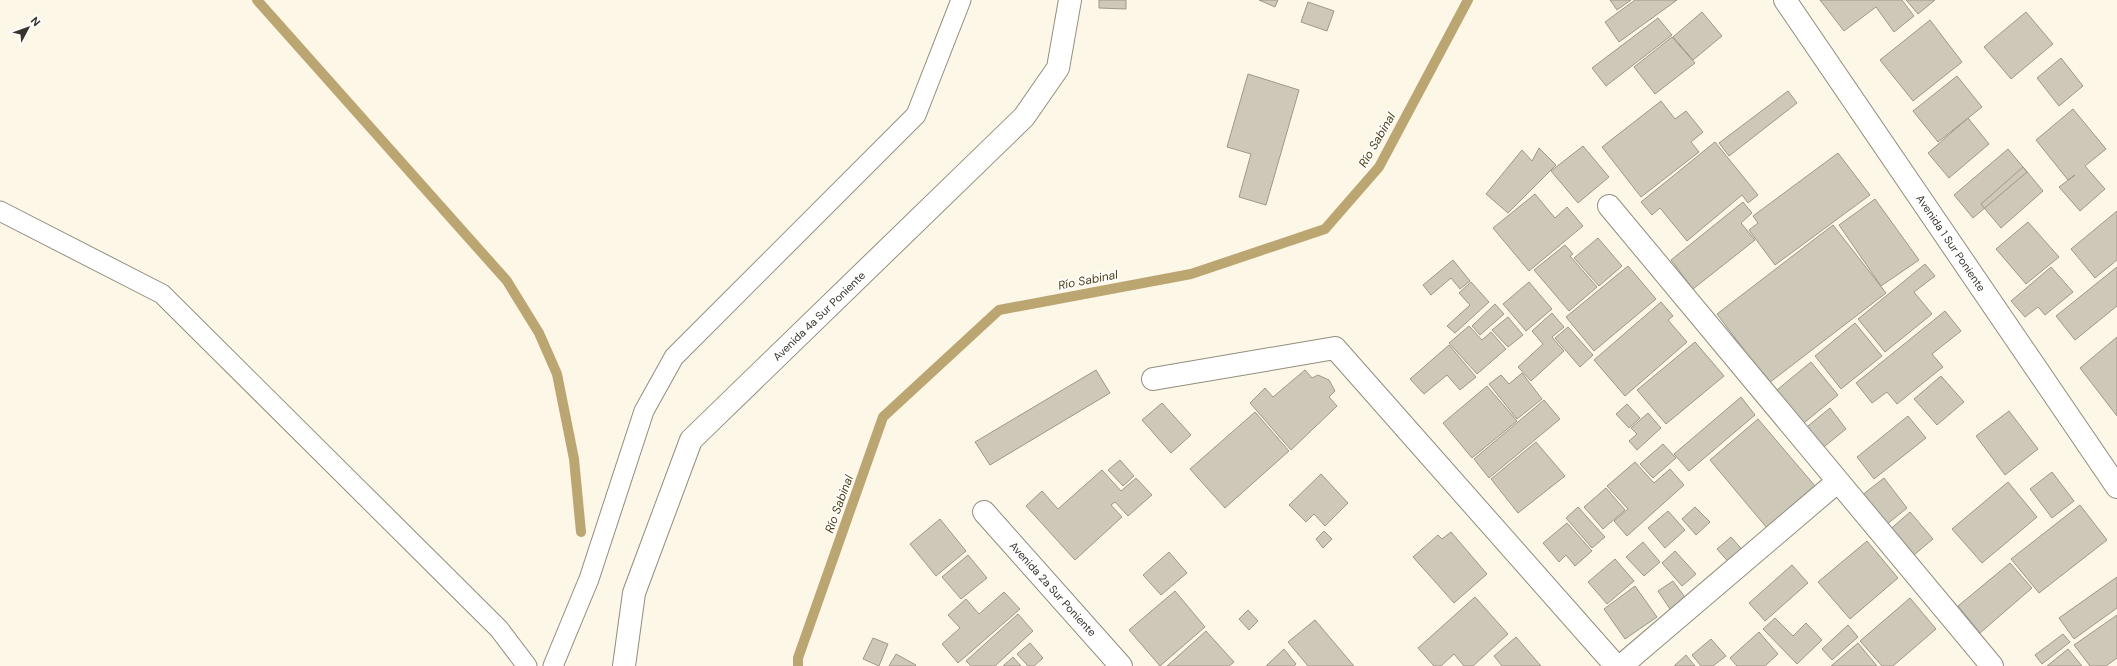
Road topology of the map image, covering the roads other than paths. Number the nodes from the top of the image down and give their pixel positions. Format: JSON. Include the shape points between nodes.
{"nodes":[{"id":1,"x":961,"y":0,"type":"edge"},
{"id":2,"x":1070,"y":0,"type":"edge"},
{"id":3,"x":1785,"y":0,"type":"edge"},
{"id":4,"x":1609,"y":206,"type":"dead end"},
{"id":5,"x":0,"y":211,"type":"edge"},
{"id":6,"x":1153,"y":379,"type":"dead end"},
{"id":7,"x":1838,"y":482,"type":"junction"},
{"id":8,"x":2117,"y":487,"type":"edge"},
{"id":9,"x":984,"y":512,"type":"dead end"},
{"id":10,"x":526,"y":666,"type":"edge"},
{"id":11,"x":553,"y":666,"type":"edge"},
{"id":12,"x":624,"y":666,"type":"edge"},
{"id":13,"x":1121,"y":666,"type":"edge"},
{"id":14,"x":1616,"y":666,"type":"edge"},
{"id":15,"x":1621,"y":666,"type":"edge"},
{"id":16,"x":1992,"y":666,"type":"edge"}],
"edges":[{"from":1,"to":11,"type":"lane","via":[[916,115],[674,358],[644,411],[589,579]]},
{"from":2,"to":12,"type":"street","name":"Avenida 4a Sur Poniente","via":[[1058,68],[1024,116],[691,440],[634,593]]},
{"from":3,"to":8,"type":"street","name":"Avenida 1 Sur Poniente"},
{"from":4,"to":7,"type":"street"},
{"from":5,"to":10,"type":"lane","via":[[162,294],[499,629]]},
{"from":6,"to":14,"type":"street","via":[[1335,348]]},
{"from":7,"to":15,"type":"street"},
{"from":7,"to":16,"type":"street"},
{"from":9,"to":13,"type":"street","name":"Avenida 2a Sur Poniente"}]}
